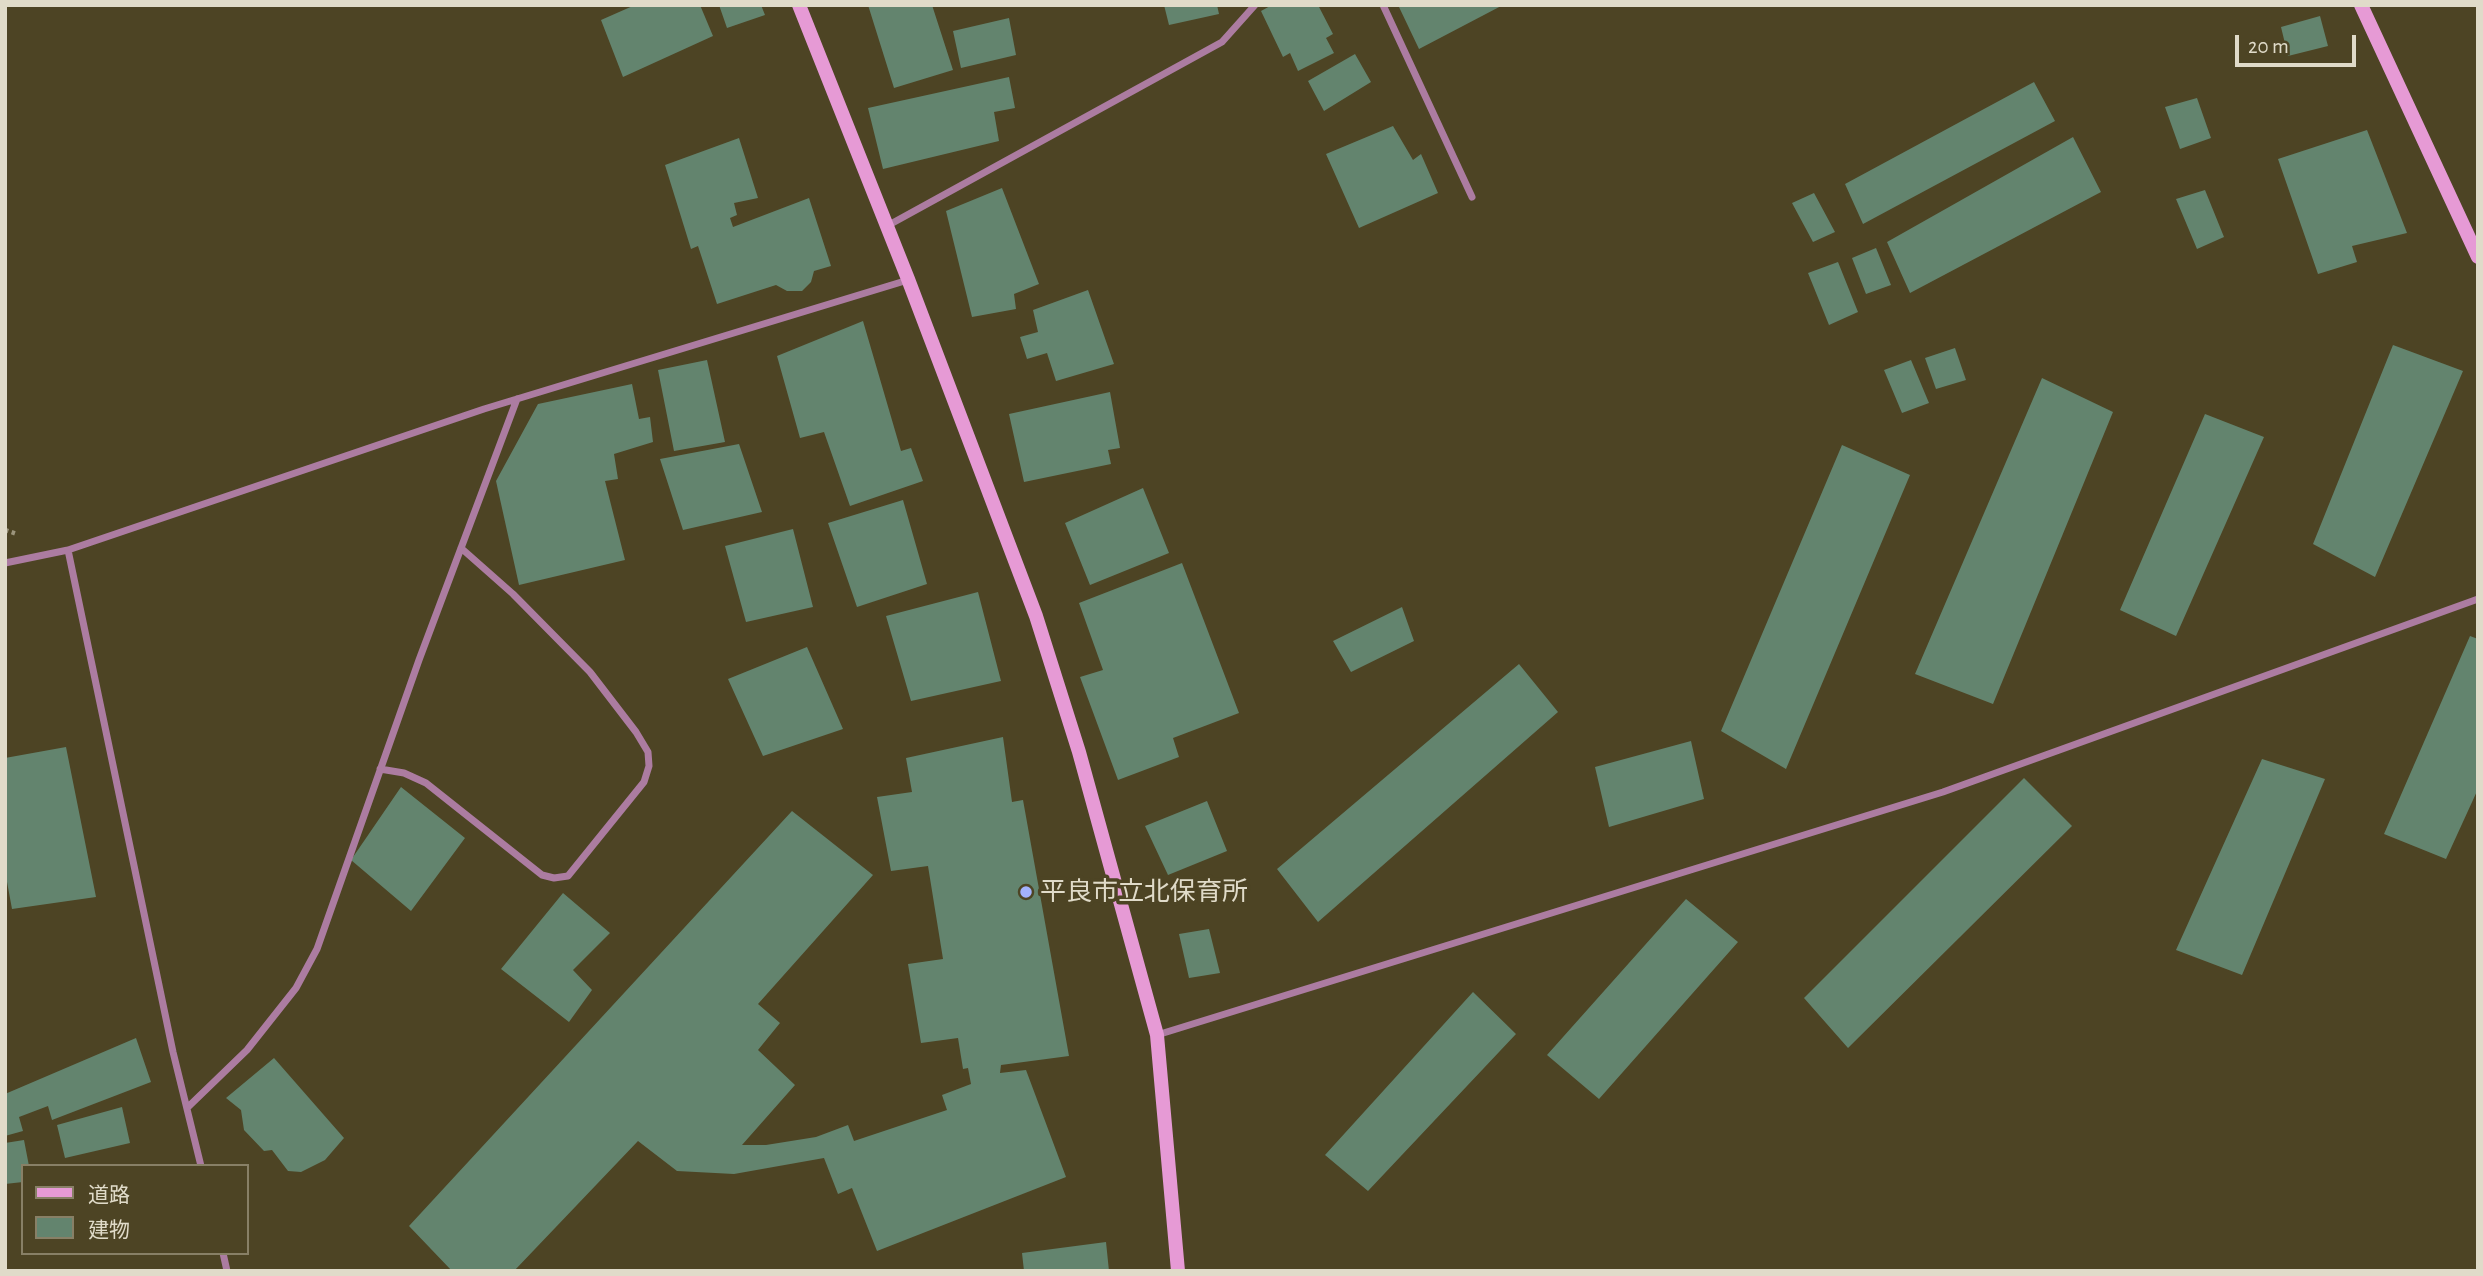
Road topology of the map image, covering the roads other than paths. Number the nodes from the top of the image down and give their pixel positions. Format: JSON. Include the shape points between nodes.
{"nodes":[{"id":1,"x":799,"y":5,"type":"edge"},
{"id":2,"x":1255,"y":5,"type":"edge"},
{"id":3,"x":1383,"y":5,"type":"edge"},
{"id":4,"x":2361,"y":5,"type":"edge"},
{"id":5,"x":1472,"y":197,"type":"dead end"},
{"id":6,"x":887,"y":226,"type":"junction"},
{"id":7,"x":2478,"y":257,"type":"edge"},
{"id":8,"x":908,"y":279,"type":"junction"},
{"id":9,"x":516,"y":399,"type":"junction"},
{"id":10,"x":461,"y":548,"type":"junction"},
{"id":11,"x":68,"y":550,"type":"junction"},
{"id":12,"x":5,"y":563,"type":"edge"},
{"id":13,"x":2478,"y":599,"type":"edge"},
{"id":14,"x":380,"y":768,"type":"junction"},
{"id":15,"x":1157,"y":1035,"type":"junction"},
{"id":16,"x":187,"y":1108,"type":"junction"},
{"id":17,"x":201,"y":1164,"type":"edge"},
{"id":18,"x":1178,"y":1271,"type":"edge"}],
"edges":[{"from":1,"to":6,"type":"street"},
{"from":2,"to":6,"type":"street","via":[[1223,42]]},
{"from":3,"to":5,"type":"street"},
{"from":4,"to":7,"type":"street"},
{"from":6,"to":8,"type":"street"},
{"from":8,"to":9,"type":"street"},
{"from":8,"to":15,"type":"street","via":[[1036,616],[1079,752]]},
{"from":9,"to":10,"type":"street"},
{"from":9,"to":11,"type":"street"},
{"from":10,"to":14,"type":"street"},
{"from":10,"to":14,"type":"street","via":[[590,672],[648,752],[645,782],[568,876],[554,878],[542,874],[426,783]]},
{"from":11,"to":12,"type":"street"},
{"from":11,"to":16,"type":"street"},
{"from":13,"to":15,"type":"street","via":[[1943,792]]},
{"from":14,"to":16,"type":"street","via":[[317,949],[296,988],[247,1050]]},
{"from":15,"to":18,"type":"street"},
{"from":16,"to":17,"type":"street"}]}
